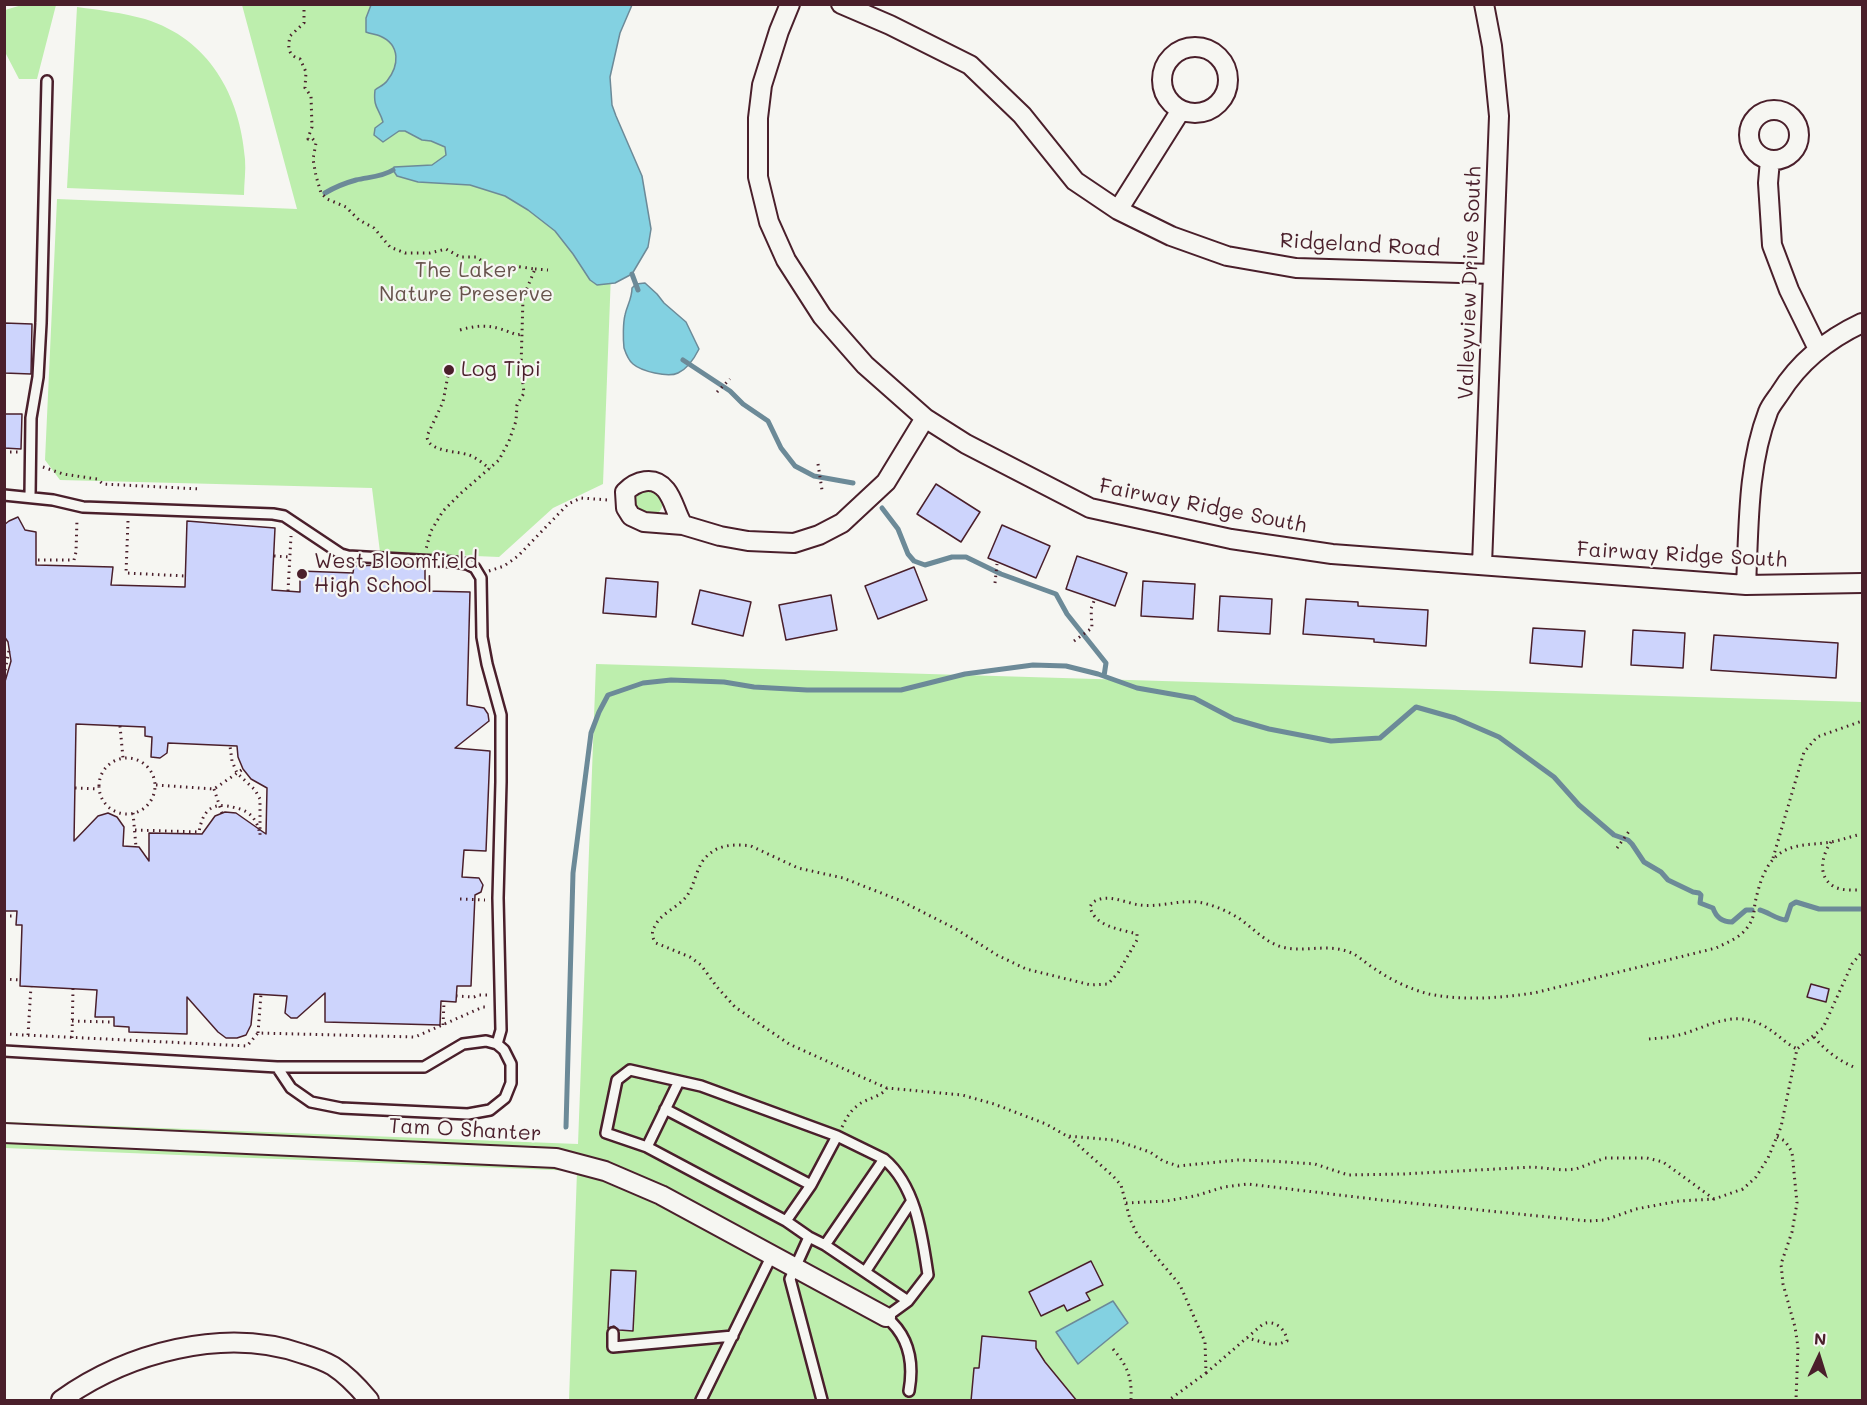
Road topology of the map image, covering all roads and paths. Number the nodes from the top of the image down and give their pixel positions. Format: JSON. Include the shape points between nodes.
{"nodes":[{"id":1,"x":304,"y":4,"type":"edge"},
{"id":2,"x":790,"y":4,"type":"edge"},
{"id":3,"x":841,"y":4,"type":"edge"},
{"id":4,"x":1484,"y":4,"type":"edge"},
{"id":5,"x":47,"y":81,"type":"dead end"},
{"id":6,"x":1181,"y":110,"type":"dead end"},
{"id":7,"x":1770,"y":160,"type":"dead end"},
{"id":8,"x":1118,"y":210,"type":"junction"},
{"id":9,"x":535,"y":269,"type":"junction"},
{"id":10,"x":548,"y":270,"type":"dead end"},
{"id":11,"x":1493,"y":274,"type":"junction"},
{"id":12,"x":1863,"y":323,"type":"edge"},
{"id":13,"x":460,"y":330,"type":"dead end"},
{"id":14,"x":522,"y":334,"type":"junction"},
{"id":15,"x":1818,"y":349,"type":"junction"},
{"id":16,"x":450,"y":369,"type":"dead end"},
{"id":17,"x":730,"y":379,"type":"dead end"},
{"id":18,"x":717,"y":393,"type":"dead end"},
{"id":19,"x":926,"y":418,"type":"junction"},
{"id":20,"x":30,"y":463,"type":"junction"},
{"id":21,"x":818,"y":464,"type":"dead end"},
{"id":22,"x":490,"y":469,"type":"junction"},
{"id":23,"x":200,"y":489,"type":"dead end"},
{"id":24,"x":822,"y":490,"type":"dead end"},
{"id":25,"x":4,"y":495,"type":"edge"},
{"id":26,"x":30,"y":496,"type":"junction"},
{"id":27,"x":625,"y":503,"type":"junction"},
{"id":28,"x":78,"y":506,"type":"junction"},
{"id":29,"x":128,"y":518,"type":"dead end"},
{"id":30,"x":682,"y":525,"type":"junction"},
{"id":31,"x":293,"y":530,"type":"dead end"},
{"id":32,"x":274,"y":556,"type":"dead end"},
{"id":33,"x":290,"y":557,"type":"junction"},
{"id":34,"x":38,"y":560,"type":"dead end"},
{"id":35,"x":424,"y":560,"type":"junction"},
{"id":36,"x":997,"y":564,"type":"dead end"},
{"id":37,"x":1482,"y":565,"type":"junction"},
{"id":38,"x":479,"y":574,"type":"junction"},
{"id":39,"x":185,"y":576,"type":"dead end"},
{"id":40,"x":994,"y":583,"type":"dead end"},
{"id":41,"x":1863,"y":584,"type":"edge"},
{"id":42,"x":1746,"y":585,"type":"junction"},
{"id":43,"x":288,"y":591,"type":"dead end"},
{"id":44,"x":1094,"y":601,"type":"dead end"},
{"id":45,"x":1074,"y":641,"type":"dead end"},
{"id":46,"x":4,"y":650,"type":"edge"},
{"id":47,"x":4,"y":676,"type":"edge"},
{"id":48,"x":1863,"y":721,"type":"edge"},
{"id":49,"x":120,"y":726,"type":"dead end"},
{"id":50,"x":230,"y":746,"type":"dead end"},
{"id":51,"x":123,"y":758,"type":"junction"},
{"id":52,"x":243,"y":769,"type":"dead end"},
{"id":53,"x":237,"y":773,"type":"junction"},
{"id":54,"x":156,"y":785,"type":"junction"},
{"id":55,"x":75,"y":788,"type":"dead end"},
{"id":56,"x":99,"y":789,"type":"junction"},
{"id":57,"x":214,"y":789,"type":"junction"},
{"id":58,"x":219,"y":805,"type":"junction"},
{"id":59,"x":133,"y":813,"type":"junction"},
{"id":60,"x":222,"y":813,"type":"dead end"},
{"id":61,"x":135,"y":830,"type":"junction"},
{"id":62,"x":1630,"y":830,"type":"dead end"},
{"id":63,"x":1863,"y":834,"type":"edge"},
{"id":64,"x":1831,"y":842,"type":"junction"},
{"id":65,"x":136,"y":847,"type":"dead end"},
{"id":66,"x":1617,"y":848,"type":"dead end"},
{"id":67,"x":1772,"y":859,"type":"junction"},
{"id":68,"x":1863,"y":890,"type":"edge"},
{"id":69,"x":460,"y":899,"type":"dead end"},
{"id":70,"x":498,"y":901,"type":"junction"},
{"id":71,"x":4,"y":915,"type":"edge"},
{"id":72,"x":16,"y":916,"type":"dead end"},
{"id":73,"x":1863,"y":952,"type":"edge"},
{"id":74,"x":4,"y":979,"type":"edge"},
{"id":75,"x":20,"y":980,"type":"dead end"},
{"id":76,"x":31,"y":986,"type":"dead end"},
{"id":77,"x":73,"y":989,"type":"dead end"},
{"id":78,"x":261,"y":994,"type":"dead end"},
{"id":79,"x":456,"y":996,"type":"dead end"},
{"id":80,"x":501,"y":996,"type":"junction"},
{"id":81,"x":444,"y":1002,"type":"dead end"},
{"id":82,"x":501,"y":1008,"type":"junction"},
{"id":83,"x":72,"y":1021,"type":"junction"},
{"id":84,"x":112,"y":1022,"type":"dead end"},
{"id":85,"x":443,"y":1025,"type":"junction"},
{"id":86,"x":258,"y":1033,"type":"junction"},
{"id":87,"x":4,"y":1034,"type":"edge"},
{"id":88,"x":28,"y":1035,"type":"junction"},
{"id":89,"x":1814,"y":1037,"type":"junction"},
{"id":90,"x":72,"y":1038,"type":"junction"},
{"id":91,"x":1649,"y":1039,"type":"dead end"},
{"id":92,"x":497,"y":1044,"type":"junction"},
{"id":93,"x":1797,"y":1049,"type":"junction"},
{"id":94,"x":4,"y":1051,"type":"edge"},
{"id":95,"x":277,"y":1067,"type":"junction"},
{"id":96,"x":1856,"y":1068,"type":"dead end"},
{"id":97,"x":679,"y":1081,"type":"junction"},
{"id":98,"x":887,"y":1088,"type":"junction"},
{"id":99,"x":665,"y":1109,"type":"junction"},
{"id":100,"x":4,"y":1132,"type":"edge"},
{"id":101,"x":837,"y":1136,"type":"junction"},
{"id":102,"x":1067,"y":1136,"type":"junction"},
{"id":103,"x":1777,"y":1137,"type":"junction"},
{"id":104,"x":647,"y":1147,"type":"junction"},
{"id":105,"x":884,"y":1159,"type":"junction"},
{"id":106,"x":811,"y":1185,"type":"junction"},
{"id":107,"x":1714,"y":1199,"type":"junction"},
{"id":108,"x":911,"y":1202,"type":"junction"},
{"id":109,"x":1126,"y":1203,"type":"junction"},
{"id":110,"x":786,"y":1221,"type":"junction"},
{"id":111,"x":809,"y":1237,"type":"junction"},
{"id":112,"x":825,"y":1245,"type":"junction"},
{"id":113,"x":772,"y":1255,"type":"junction"},
{"id":114,"x":795,"y":1268,"type":"junction"},
{"id":115,"x":865,"y":1272,"type":"junction"},
{"id":116,"x":908,"y":1301,"type":"junction"},
{"id":117,"x":886,"y":1317,"type":"junction"},
{"id":118,"x":613,"y":1333,"type":"dead end"},
{"id":119,"x":733,"y":1336,"type":"junction"},
{"id":120,"x":1246,"y":1338,"type":"junction"},
{"id":121,"x":1113,"y":1349,"type":"dead end"},
{"id":122,"x":1206,"y":1373,"type":"junction"},
{"id":123,"x":909,"y":1392,"type":"dead end"},
{"id":124,"x":61,"y":1401,"type":"edge"},
{"id":125,"x":369,"y":1401,"type":"edge"},
{"id":126,"x":700,"y":1401,"type":"edge"},
{"id":127,"x":822,"y":1401,"type":"edge"},
{"id":128,"x":1131,"y":1401,"type":"edge"},
{"id":129,"x":1169,"y":1401,"type":"edge"},
{"id":130,"x":1796,"y":1401,"type":"edge"}],
"edges":[{"from":1,"to":9,"type":"path","via":[[304,23],[290,36],[288,50],[300,58],[306,72],[304,84],[311,96],[312,127],[308,139],[316,143],[314,159],[321,193],[374,228],[396,250],[430,254],[446,249],[460,257],[477,257],[486,266],[497,269]]},
{"from":2,"to":19,"type":"street","name":"Fairway Ridge South","via":[[762,85],[758,118],[758,177],[769,222],[786,260],[822,316],[865,365]]},
{"from":3,"to":8,"type":"street","name":"Ridgeland Road","via":[[970,65],[1022,115],[1075,181]]},
{"from":4,"to":11,"type":"street","name":"Valleyview Drive South","via":[[1499,116]]},
{"from":5,"to":20,"type":"lane","via":[[41,323]]},
{"from":6,"to":8,"type":"street"},
{"from":7,"to":15,"type":"street","via":[[1772,245]]},
{"from":8,"to":11,"type":"street","name":"Ridgeland Road","via":[[1171,236],[1227,256],[1296,268]]},
{"from":9,"to":10,"type":"path"},
{"from":9,"to":14,"type":"path","via":[[523,298]]},
{"from":11,"to":37,"type":"street","name":"Valleyview Drive South"},
{"from":12,"to":15,"type":"street"},
{"from":13,"to":14,"type":"path","via":[[486,325]]},
{"from":14,"to":22,"type":"path","via":[[524,393],[517,405],[509,441],[500,460]]},
{"from":15,"to":42,"type":"street","via":[[1791,375],[1768,411],[1755,462]]},
{"from":16,"to":22,"type":"path","via":[[443,402],[427,441],[468,455]]},
{"from":17,"to":18,"type":"path"},
{"from":19,"to":30,"type":"street","via":[[886,482],[842,523],[819,535],[794,543],[748,541]]},
{"from":19,"to":37,"type":"street","name":"Fairway Ridge South","via":[[966,444],[1090,508],[1231,539],[1332,554]]},
{"from":20,"to":23,"type":"path","via":[[63,474],[97,479],[103,484]]},
{"from":20,"to":26,"type":"lane"},
{"from":21,"to":24,"type":"path"},
{"from":22,"to":35,"type":"path","via":[[443,511],[431,531]]},
{"from":25,"to":26,"type":"lane"},
{"from":26,"to":28,"type":"lane"},
{"from":27,"to":30,"type":"street","via":[[631,516],[644,522]]},
{"from":27,"to":30,"type":"street","via":[[625,492],[631,486],[651,481],[666,490]]},
{"from":27,"to":38,"type":"path","via":[[581,498],[568,504],[518,556],[504,566]]},
{"from":28,"to":34,"type":"path","via":[[74,560]]},
{"from":28,"to":35,"type":"lane","via":[[273,514],[284,516],[341,554]]},
{"from":29,"to":39,"type":"path","via":[[126,573]]},
{"from":31,"to":33,"type":"path"},
{"from":32,"to":33,"type":"path"},
{"from":33,"to":43,"type":"path"},
{"from":35,"to":38,"type":"lane","via":[[467,564]]},
{"from":36,"to":40,"type":"path"},
{"from":37,"to":42,"type":"street","name":"Fairway Ridge South"},
{"from":38,"to":70,"type":"lane","via":[[482,637],[501,715]]},
{"from":41,"to":42,"type":"street","name":"Fairway Ridge South"},
{"from":44,"to":45,"type":"path","via":[[1093,623]]},
{"from":46,"to":47,"type":"path","via":[[9,650]]},
{"from":48,"to":67,"type":"path","via":[[1817,737],[1804,752]]},
{"from":49,"to":51,"type":"path"},
{"from":50,"to":53,"type":"path"},
{"from":51,"to":54,"type":"path","via":[[142,761],[149,767]]},
{"from":51,"to":56,"type":"path","via":[[107,766]]},
{"from":52,"to":53,"type":"path"},
{"from":53,"to":57,"type":"path"},
{"from":53,"to":58,"type":"path","via":[[260,800],[260,835],[255,819],[243,809]]},
{"from":54,"to":57,"type":"path"},
{"from":54,"to":59,"type":"path","via":[[150,803]]},
{"from":55,"to":56,"type":"path"},
{"from":56,"to":59,"type":"path","via":[[116,812]]},
{"from":57,"to":58,"type":"path"},
{"from":58,"to":60,"type":"path"},
{"from":58,"to":61,"type":"path","via":[[201,819],[199,832]]},
{"from":59,"to":61,"type":"path"},
{"from":61,"to":65,"type":"path"},
{"from":62,"to":66,"type":"path"},
{"from":63,"to":64,"type":"path"},
{"from":64,"to":67,"type":"path","via":[[1784,850]]},
{"from":64,"to":68,"type":"path","via":[[1823,853],[1822,864],[1829,882],[1839,888]]},
{"from":67,"to":98,"type":"path","via":[[1759,887],[1750,925],[1735,939],[1716,948],[1534,993],[1488,998],[1444,996],[1414,989],[1339,948],[1278,946],[1240,919],[1205,903],[1148,905],[1104,898],[1090,907],[1097,920],[1137,936],[1113,980],[1091,985],[1026,969],[899,900],[843,878],[798,868],[751,846],[735,844],[718,848],[707,856],[686,897],[654,927],[656,943],[701,965],[735,1007],[789,1044]]},
{"from":69,"to":70,"type":"path"},
{"from":70,"to":80,"type":"lane"},
{"from":71,"to":72,"type":"path"},
{"from":73,"to":89,"type":"path","via":[[1852,964],[1823,1028]]},
{"from":74,"to":75,"type":"path"},
{"from":76,"to":88,"type":"path"},
{"from":77,"to":83,"type":"path"},
{"from":78,"to":86,"type":"path"},
{"from":79,"to":80,"type":"path"},
{"from":80,"to":82,"type":"lane"},
{"from":81,"to":85,"type":"path"},
{"from":82,"to":85,"type":"path","via":[[483,1007]]},
{"from":82,"to":92,"type":"lane"},
{"from":83,"to":84,"type":"path"},
{"from":83,"to":90,"type":"path"},
{"from":85,"to":86,"type":"path","via":[[415,1037]]},
{"from":86,"to":90,"type":"path","via":[[247,1046]]},
{"from":87,"to":88,"type":"path"},
{"from":88,"to":90,"type":"path"},
{"from":89,"to":93,"type":"path"},
{"from":89,"to":96,"type":"path","via":[[1834,1056]]},
{"from":91,"to":93,"type":"path","via":[[1739,1018],[1762,1025]]},
{"from":92,"to":95,"type":"lane","via":[[463,1044],[423,1067]]},
{"from":92,"to":95,"type":"lane","via":[[511,1064],[511,1083],[505,1098],[490,1110],[468,1114],[341,1108],[311,1102],[291,1088]]},
{"from":93,"to":103,"type":"path"},
{"from":94,"to":95,"type":"lane"},
{"from":97,"to":99,"type":"lane"},
{"from":97,"to":101,"type":"lane"},
{"from":97,"to":104,"type":"lane","via":[[630,1070],[617,1080],[606,1133]]},
{"from":98,"to":101,"type":"path","via":[[858,1104]]},
{"from":98,"to":102,"type":"path","via":[[962,1095],[1046,1124]]},
{"from":99,"to":104,"type":"lane"},
{"from":99,"to":106,"type":"lane"},
{"from":100,"to":113,"type":"street","name":"Tam O Shanter","via":[[556,1158],[605,1171],[661,1195]]},
{"from":101,"to":105,"type":"lane"},
{"from":101,"to":106,"type":"lane"},
{"from":102,"to":107,"type":"path","via":[[1114,1140],[1178,1166],[1270,1161],[1316,1164],[1348,1175],[1533,1167],[1563,1170],[1605,1158],[1647,1158],[1662,1162]]},
{"from":102,"to":109,"type":"path","via":[[1113,1176]]},
{"from":103,"to":107,"type":"path","via":[[1756,1177],[1743,1189]]},
{"from":103,"to":130,"type":"path","via":[[1792,1152],[1797,1203],[1781,1264],[1798,1347]]},
{"from":104,"to":110,"type":"lane"},
{"from":105,"to":108,"type":"lane","via":[[897,1170]]},
{"from":105,"to":112,"type":"lane"},
{"from":106,"to":110,"type":"lane"},
{"from":107,"to":109,"type":"path","via":[[1636,1209],[1605,1220],[1588,1221],[1248,1184],[1166,1201]]},
{"from":108,"to":115,"type":"lane"},
{"from":108,"to":116,"type":"lane","via":[[919,1219],[928,1275]]},
{"from":109,"to":122,"type":"path","via":[[1137,1234],[1180,1285],[1192,1308],[1205,1342]]},
{"from":110,"to":111,"type":"lane"},
{"from":111,"to":112,"type":"lane"},
{"from":111,"to":114,"type":"lane"},
{"from":112,"to":115,"type":"lane"},
{"from":113,"to":114,"type":"street","name":"Tam O Shanter"},
{"from":113,"to":119,"type":"lane"},
{"from":114,"to":117,"type":"street","name":"Tam O Shanter"},
{"from":114,"to":127,"type":"lane","via":[[790,1279]]},
{"from":115,"to":116,"type":"lane"},
{"from":116,"to":117,"type":"lane"},
{"from":117,"to":123,"type":"lane","via":[[902,1332],[909,1352]]},
{"from":118,"to":119,"type":"lane","via":[[613,1347]]},
{"from":119,"to":126,"type":"lane"},
{"from":120,"to":120,"type":"path","via":[[1267,1322],[1286,1334],[1287,1341],[1279,1344]]},
{"from":120,"to":122,"type":"path"},
{"from":121,"to":128,"type":"path","via":[[1124,1362],[1132,1382]]},
{"from":122,"to":129,"type":"path"},
{"from":124,"to":125,"type":"street","via":[[113,1371],[156,1355],[207,1343],[233,1342],[288,1349],[331,1365]]}]}
